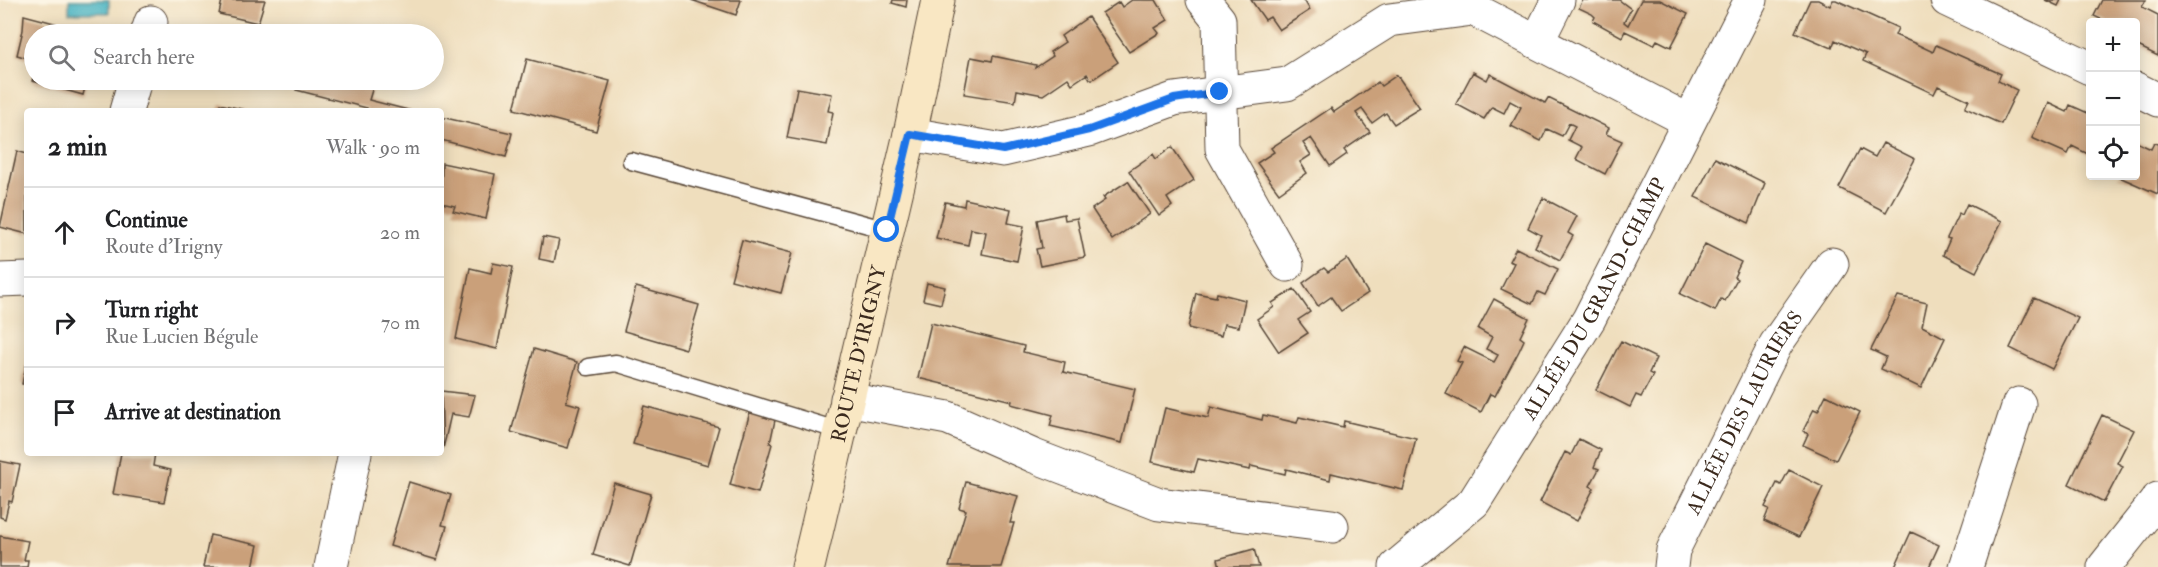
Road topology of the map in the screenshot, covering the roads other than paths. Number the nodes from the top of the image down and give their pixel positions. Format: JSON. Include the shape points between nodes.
{"nodes":[{"id":1,"x":938,"y":0,"type":"edge"},
{"id":2,"x":1203,"y":0,"type":"edge"},
{"id":3,"x":1558,"y":0,"type":"edge"},
{"id":4,"x":1751,"y":0,"type":"edge"},
{"id":5,"x":1947,"y":0,"type":"edge"},
{"id":6,"x":1537,"y":42,"type":"junction"},
{"id":7,"x":2086,"y":66,"type":"edge"},
{"id":8,"x":132,"y":90,"type":"edge"},
{"id":9,"x":2140,"y":91,"type":"edge"},
{"id":10,"x":1220,"y":92,"type":"junction"},
{"id":11,"x":2158,"y":100,"type":"edge"},
{"id":12,"x":127,"y":108,"type":"edge"},
{"id":13,"x":1689,"y":121,"type":"junction"},
{"id":14,"x":910,"y":134,"type":"junction"},
{"id":15,"x":631,"y":161,"type":"dead end"},
{"id":16,"x":887,"y":230,"type":"junction"},
{"id":17,"x":1832,"y":264,"type":"dead end"},
{"id":18,"x":1287,"y":265,"type":"dead end"},
{"id":19,"x":24,"y":279,"type":"edge"},
{"id":20,"x":0,"y":280,"type":"edge"},
{"id":21,"x":588,"y":367,"type":"dead end"},
{"id":22,"x":847,"y":399,"type":"junction"},
{"id":23,"x":2019,"y":404,"type":"dead end"},
{"id":24,"x":840,"y":430,"type":"junction"},
{"id":25,"x":354,"y":456,"type":"edge"},
{"id":26,"x":2158,"y":498,"type":"edge"},
{"id":27,"x":1332,"y":526,"type":"dead end"},
{"id":28,"x":331,"y":567,"type":"edge"},
{"id":29,"x":807,"y":567,"type":"edge"},
{"id":30,"x":1396,"y":567,"type":"edge"},
{"id":31,"x":1671,"y":567,"type":"edge"},
{"id":32,"x":1966,"y":567,"type":"edge"},
{"id":33,"x":2104,"y":567,"type":"edge"}],
"edges":[{"from":1,"to":14,"type":"street","name":"ROUTE D'IRIGNY"},
{"from":2,"to":10,"type":"street","via":[[1219,20]]},
{"from":3,"to":6,"type":"street"},
{"from":4,"to":13,"type":"street","name":"ALLÉE DU GRAND-CHAMP"},
{"from":5,"to":7,"type":"street"},
{"from":6,"to":10,"type":"street","via":[[1473,9],[1389,20],[1287,84]]},
{"from":6,"to":13,"type":"street"},
{"from":8,"to":12,"type":"street"},
{"from":9,"to":11,"type":"street"},
{"from":10,"to":14,"type":"street","via":[[1174,99],[1089,130],[1003,150]]},
{"from":10,"to":18,"type":"street","via":[[1222,149]]},
{"from":13,"to":30,"type":"street","name":"ALLÉE DU GRAND-CHAMP","via":[[1589,319],[1474,501]]},
{"from":14,"to":16,"type":"street","name":"ROUTE D'IRIGNY"},
{"from":15,"to":16,"type":"lane"},
{"from":16,"to":22,"type":"street","name":"ROUTE D'IRIGNY"},
{"from":17,"to":31,"type":"street","name":"ALLÉE DES LAURIERS","via":[[1776,344],[1673,550]]},
{"from":19,"to":20,"type":"street"},
{"from":21,"to":24,"type":"lane","via":[[616,363]]},
{"from":22,"to":24,"type":"street","name":"ROUTE D'IRIGNY"},
{"from":22,"to":27,"type":"street","via":[[948,418],[1159,504]]},
{"from":23,"to":32,"type":"street"},
{"from":24,"to":29,"type":"street","name":"ROUTE D'IRIGNY"},
{"from":25,"to":28,"type":"street"},
{"from":26,"to":33,"type":"street"}]}
